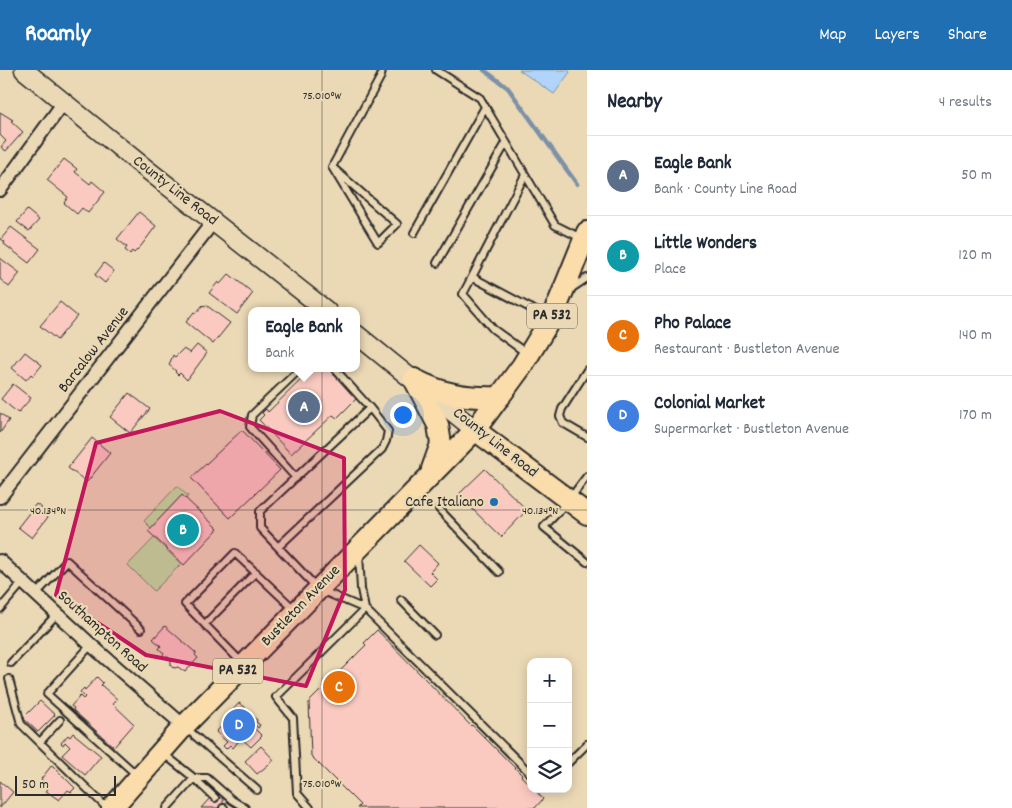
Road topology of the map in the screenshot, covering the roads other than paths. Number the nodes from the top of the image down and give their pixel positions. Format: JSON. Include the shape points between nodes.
{"nodes":[{"id":1,"x":24,"y":70,"type":"edge"},
{"id":2,"x":382,"y":70,"type":"edge"},
{"id":3,"x":436,"y":70,"type":"edge"},
{"id":4,"x":64,"y":102,"type":"junction"},
{"id":5,"x":485,"y":107,"type":"junction"},
{"id":6,"x":506,"y":143,"type":"junction"},
{"id":7,"x":332,"y":167,"type":"junction"},
{"id":8,"x":525,"y":175,"type":"junction"},
{"id":9,"x":0,"y":190,"type":"edge"},
{"id":10,"x":213,"y":222,"type":"junction"},
{"id":11,"x":414,"y":234,"type":"dead end"},
{"id":12,"x":586,"y":236,"type":"edge"},
{"id":13,"x":437,"y":264,"type":"dead end"},
{"id":14,"x":472,"y":277,"type":"junction"},
{"id":15,"x":587,"y":278,"type":"edge"},
{"id":16,"x":562,"y":294,"type":"junction"},
{"id":17,"x":322,"y":307,"type":"edge"},
{"id":18,"x":550,"y":319,"type":"junction"},
{"id":19,"x":360,"y":337,"type":"edge"},
{"id":20,"x":528,"y":356,"type":"junction"},
{"id":21,"x":587,"y":370,"type":"edge"},
{"id":22,"x":297,"y":372,"type":"edge"},
{"id":23,"x":338,"y":372,"type":"edge"},
{"id":24,"x":414,"y":379,"type":"junction"},
{"id":25,"x":500,"y":398,"type":"junction"},
{"id":26,"x":370,"y":408,"type":"junction"},
{"id":27,"x":474,"y":430,"type":"junction"},
{"id":28,"x":587,"y":437,"type":"edge"},
{"id":29,"x":430,"y":474,"type":"junction"},
{"id":30,"x":587,"y":476,"type":"edge"},
{"id":31,"x":296,"y":478,"type":"junction"},
{"id":32,"x":0,"y":497,"type":"edge"},
{"id":33,"x":569,"y":500,"type":"junction"},
{"id":34,"x":439,"y":509,"type":"dead end"},
{"id":35,"x":587,"y":514,"type":"edge"},
{"id":36,"x":359,"y":546,"type":"junction"},
{"id":37,"x":278,"y":547,"type":"junction"},
{"id":38,"x":0,"y":562,"type":"edge"},
{"id":39,"x":587,"y":562,"type":"edge"},
{"id":40,"x":256,"y":572,"type":"junction"},
{"id":41,"x":499,"y":572,"type":"dead end"},
{"id":42,"x":23,"y":582,"type":"junction"},
{"id":43,"x":318,"y":588,"type":"junction"},
{"id":44,"x":36,"y":594,"type":"junction"},
{"id":45,"x":401,"y":600,"type":"dead end"},
{"id":46,"x":0,"y":609,"type":"edge"},
{"id":47,"x":365,"y":609,"type":"junction"},
{"id":48,"x":296,"y":611,"type":"junction"},
{"id":49,"x":57,"y":614,"type":"junction"},
{"id":50,"x":205,"y":624,"type":"junction"},
{"id":51,"x":141,"y":629,"type":"dead end"},
{"id":52,"x":435,"y":636,"type":"dead end"},
{"id":53,"x":91,"y":645,"type":"junction"},
{"id":54,"x":11,"y":662,"type":"dead end"},
{"id":55,"x":244,"y":664,"type":"junction"},
{"id":56,"x":9,"y":678,"type":"dead end"},
{"id":57,"x":60,"y":720,"type":"dead end"},
{"id":58,"x":184,"y":726,"type":"junction"},
{"id":59,"x":40,"y":742,"type":"junction"},
{"id":60,"x":587,"y":744,"type":"edge"},
{"id":61,"x":161,"y":752,"type":"junction"},
{"id":62,"x":572,"y":760,"type":"edge"},
{"id":63,"x":527,"y":770,"type":"edge"},
{"id":64,"x":139,"y":777,"type":"junction"},
{"id":65,"x":194,"y":778,"type":"junction"},
{"id":66,"x":257,"y":790,"type":"dead end"},
{"id":67,"x":215,"y":798,"type":"dead end"},
{"id":68,"x":107,"y":808,"type":"edge"},
{"id":69,"x":112,"y":808,"type":"edge"},
{"id":70,"x":167,"y":808,"type":"edge"},
{"id":71,"x":245,"y":808,"type":"edge"},
{"id":72,"x":310,"y":808,"type":"edge"}],
"edges":[{"from":1,"to":4,"type":"main road","name":"County Line Road"},
{"from":2,"to":7,"type":"lane"},
{"from":3,"to":5,"type":"lane","via":[[480,98]]},
{"from":4,"to":9,"type":"street"},
{"from":4,"to":10,"type":"main road","name":"County Line Road"},
{"from":5,"to":6,"type":"lane"},
{"from":5,"to":11,"type":"lane"},
{"from":6,"to":8,"type":"lane"},
{"from":6,"to":13,"type":"lane"},
{"from":7,"to":7,"type":"lane","via":[[347,193],[378,243],[397,224]]},
{"from":8,"to":12,"type":"lane","via":[[555,225]]},
{"from":8,"to":14,"type":"lane"},
{"from":10,"to":17,"type":"main road","name":"County Line Road"},
{"from":10,"to":32,"type":"street","name":"Barcalow Avenue"},
{"from":12,"to":16,"type":"main road","number":"PA 532"},
{"from":14,"to":18,"type":"lane"},
{"from":14,"to":20,"type":"lane","via":[[463,294],[493,329]]},
{"from":15,"to":16,"type":"lane"},
{"from":16,"to":18,"type":"main road","number":"PA 532"},
{"from":18,"to":20,"type":"main road","number":"PA 532"},
{"from":19,"to":24,"type":"main road","name":"County Line Road"},
{"from":20,"to":25,"type":"main road","number":"PA 532"},
{"from":21,"to":28,"type":"lane","via":[[560,416],[563,423]]},
{"from":22,"to":31,"type":"lane","via":[[252,415],[250,427]]},
{"from":23,"to":26,"type":"lane"},
{"from":24,"to":25,"type":"main road","via":[[433,390],[454,395]]},
{"from":24,"to":27,"type":"main road","name":"County Line Road"},
{"from":24,"to":29,"type":"main road","via":[[438,425],[441,444]]},
{"from":25,"to":27,"type":"main road","number":"PA 532"},
{"from":26,"to":31,"type":"lane"},
{"from":26,"to":37,"type":"lane","via":[[388,431],[382,449]]},
{"from":27,"to":29,"type":"main road","name":"Bustleton Avenue","number":"PA 532"},
{"from":27,"to":33,"type":"main road","name":"County Line Road"},
{"from":29,"to":36,"type":"main road","name":"Bustleton Avenue","number":"PA 532"},
{"from":30,"to":33,"type":"lane"},
{"from":31,"to":37,"type":"lane","via":[[260,511],[260,528]]},
{"from":33,"to":35,"type":"main road","name":"County Line Road"},
{"from":33,"to":39,"type":"lane","via":[[544,527]]},
{"from":34,"to":41,"type":"lane"},
{"from":36,"to":43,"type":"main road","name":"Bustleton Avenue","number":"PA 532"},
{"from":36,"to":47,"type":"lane"},
{"from":37,"to":43,"type":"lane"},
{"from":38,"to":42,"type":"street","name":"Southampton Road"},
{"from":40,"to":48,"type":"lane"},
{"from":40,"to":50,"type":"lane"},
{"from":40,"to":50,"type":"lane","via":[[236,553],[216,572],[185,604]]},
{"from":42,"to":44,"type":"street","name":"Southampton Road"},
{"from":42,"to":46,"type":"lane"},
{"from":43,"to":47,"type":"lane"},
{"from":43,"to":48,"type":"main road","name":"Bustleton Avenue","number":"PA 532"},
{"from":44,"to":49,"type":"street","name":"Southampton Road"},
{"from":44,"to":51,"type":"lane","via":[[67,561]]},
{"from":45,"to":52,"type":"lane"},
{"from":47,"to":63,"type":"lane"},
{"from":47,"to":72,"type":"lane","via":[[276,697],[293,718],[297,793]]},
{"from":48,"to":55,"type":"main road","name":"Bustleton Avenue","number":"PA 532"},
{"from":49,"to":53,"type":"street","name":"Southampton Road"},
{"from":49,"to":54,"type":"lane"},
{"from":50,"to":55,"type":"lane"},
{"from":53,"to":58,"type":"street","name":"Southampton Road"},
{"from":53,"to":64,"type":"lane","via":[[47,694]]},
{"from":55,"to":58,"type":"main road","name":"Bustleton Avenue","number":"PA 532"},
{"from":56,"to":59,"type":"lane","via":[[22,724]]},
{"from":57,"to":59,"type":"lane"},
{"from":58,"to":61,"type":"main road","name":"Bustleton Avenue","number":"PA 532"},
{"from":58,"to":66,"type":"lane"},
{"from":59,"to":68,"type":"lane"},
{"from":60,"to":62,"type":"lane"},
{"from":61,"to":64,"type":"main road","name":"Bustleton Avenue","number":"PA 532"},
{"from":61,"to":65,"type":"lane"},
{"from":64,"to":69,"type":"main road","name":"Bustleton Avenue","number":"PA 532"},
{"from":65,"to":67,"type":"lane"},
{"from":65,"to":70,"type":"lane"},
{"from":65,"to":71,"type":"lane","via":[[207,778]]}]}
